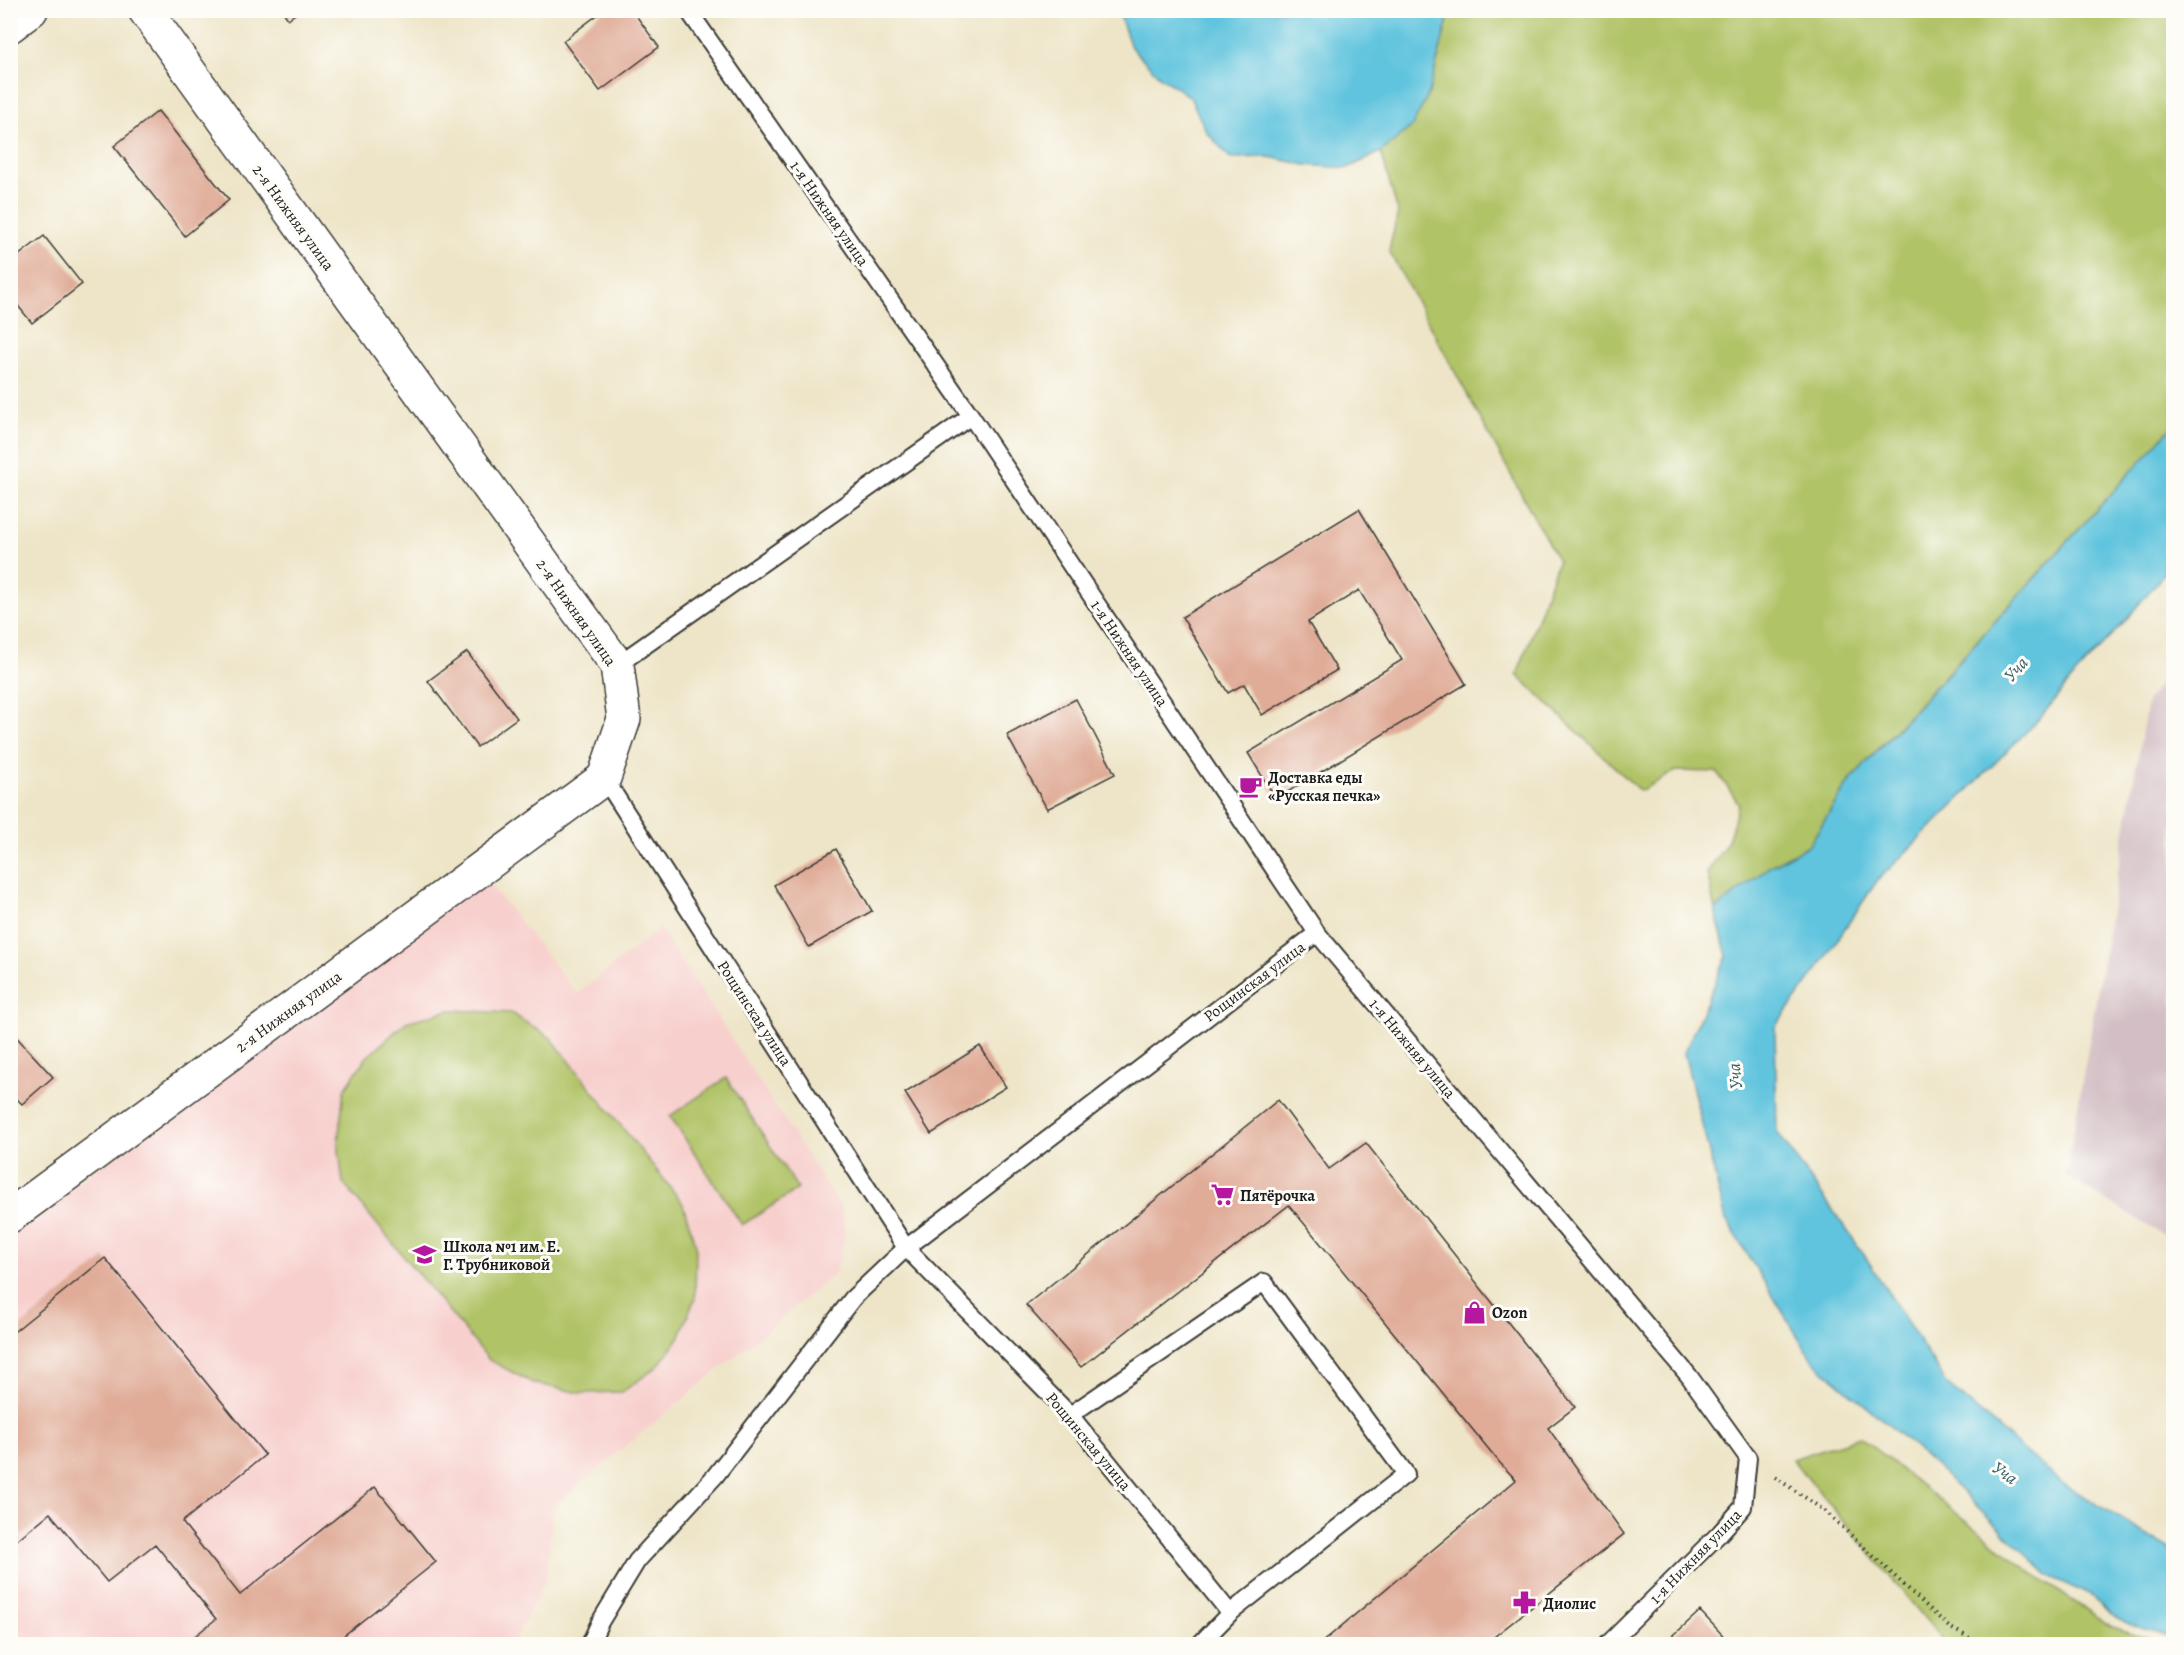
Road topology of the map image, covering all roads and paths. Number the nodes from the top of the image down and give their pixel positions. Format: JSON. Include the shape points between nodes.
{"nodes":[{"id":1,"x":31,"y":10,"type":"edge"},
{"id":2,"x":145,"y":10,"type":"edge"},
{"id":3,"x":688,"y":10,"type":"edge"},
{"id":4,"x":10,"y":26,"type":"edge"},
{"id":5,"x":971,"y":416,"type":"junction"},
{"id":6,"x":617,"y":665,"type":"junction"},
{"id":7,"x":604,"y":778,"type":"junction"},
{"id":8,"x":1317,"y":933,"type":"junction"},
{"id":9,"x":10,"y":1216,"type":"edge"},
{"id":10,"x":906,"y":1248,"type":"junction"},
{"id":11,"x":1070,"y":1415,"type":"junction"},
{"id":12,"x":1748,"y":1458,"type":"junction"},
{"id":13,"x":1230,"y":1613,"type":"junction"},
{"id":14,"x":590,"y":1644,"type":"edge"},
{"id":15,"x":1200,"y":1644,"type":"edge"},
{"id":16,"x":1608,"y":1644,"type":"edge"},
{"id":17,"x":1981,"y":1644,"type":"edge"}],
"edges":[{"from":1,"to":4,"type":"street"},
{"from":2,"to":6,"type":"street","name":"2-я Нижняя улица"},
{"from":3,"to":5,"type":"lane","name":"1-я Нижняя улица"},
{"from":5,"to":6,"type":"lane"},
{"from":5,"to":8,"type":"lane","name":"1-я Нижняя улица"},
{"from":6,"to":7,"type":"street","name":"2-я Нижняя улица","via":[[624,719]]},
{"from":7,"to":9,"type":"street","name":"2-я Нижняя улица"},
{"from":7,"to":10,"type":"lane","name":"Рощинская улица"},
{"from":8,"to":10,"type":"lane","name":"Рощинская улица"},
{"from":8,"to":12,"type":"lane","name":"1-я Нижняя улица","via":[[1689,1376]]},
{"from":10,"to":11,"type":"lane","name":"Рощинская улица"},
{"from":10,"to":14,"type":"lane","via":[[853,1298],[715,1476],[637,1561]]},
{"from":11,"to":13,"type":"lane","name":"Рощинская улица"},
{"from":11,"to":13,"type":"lane","via":[[1264,1282],[1406,1474]]},
{"from":12,"to":16,"type":"lane","name":"1-я Нижняя улица","via":[[1743,1507]]},
{"from":12,"to":17,"type":"path","via":[[1824,1511],[1949,1627]]},
{"from":13,"to":15,"type":"lane"}]}
